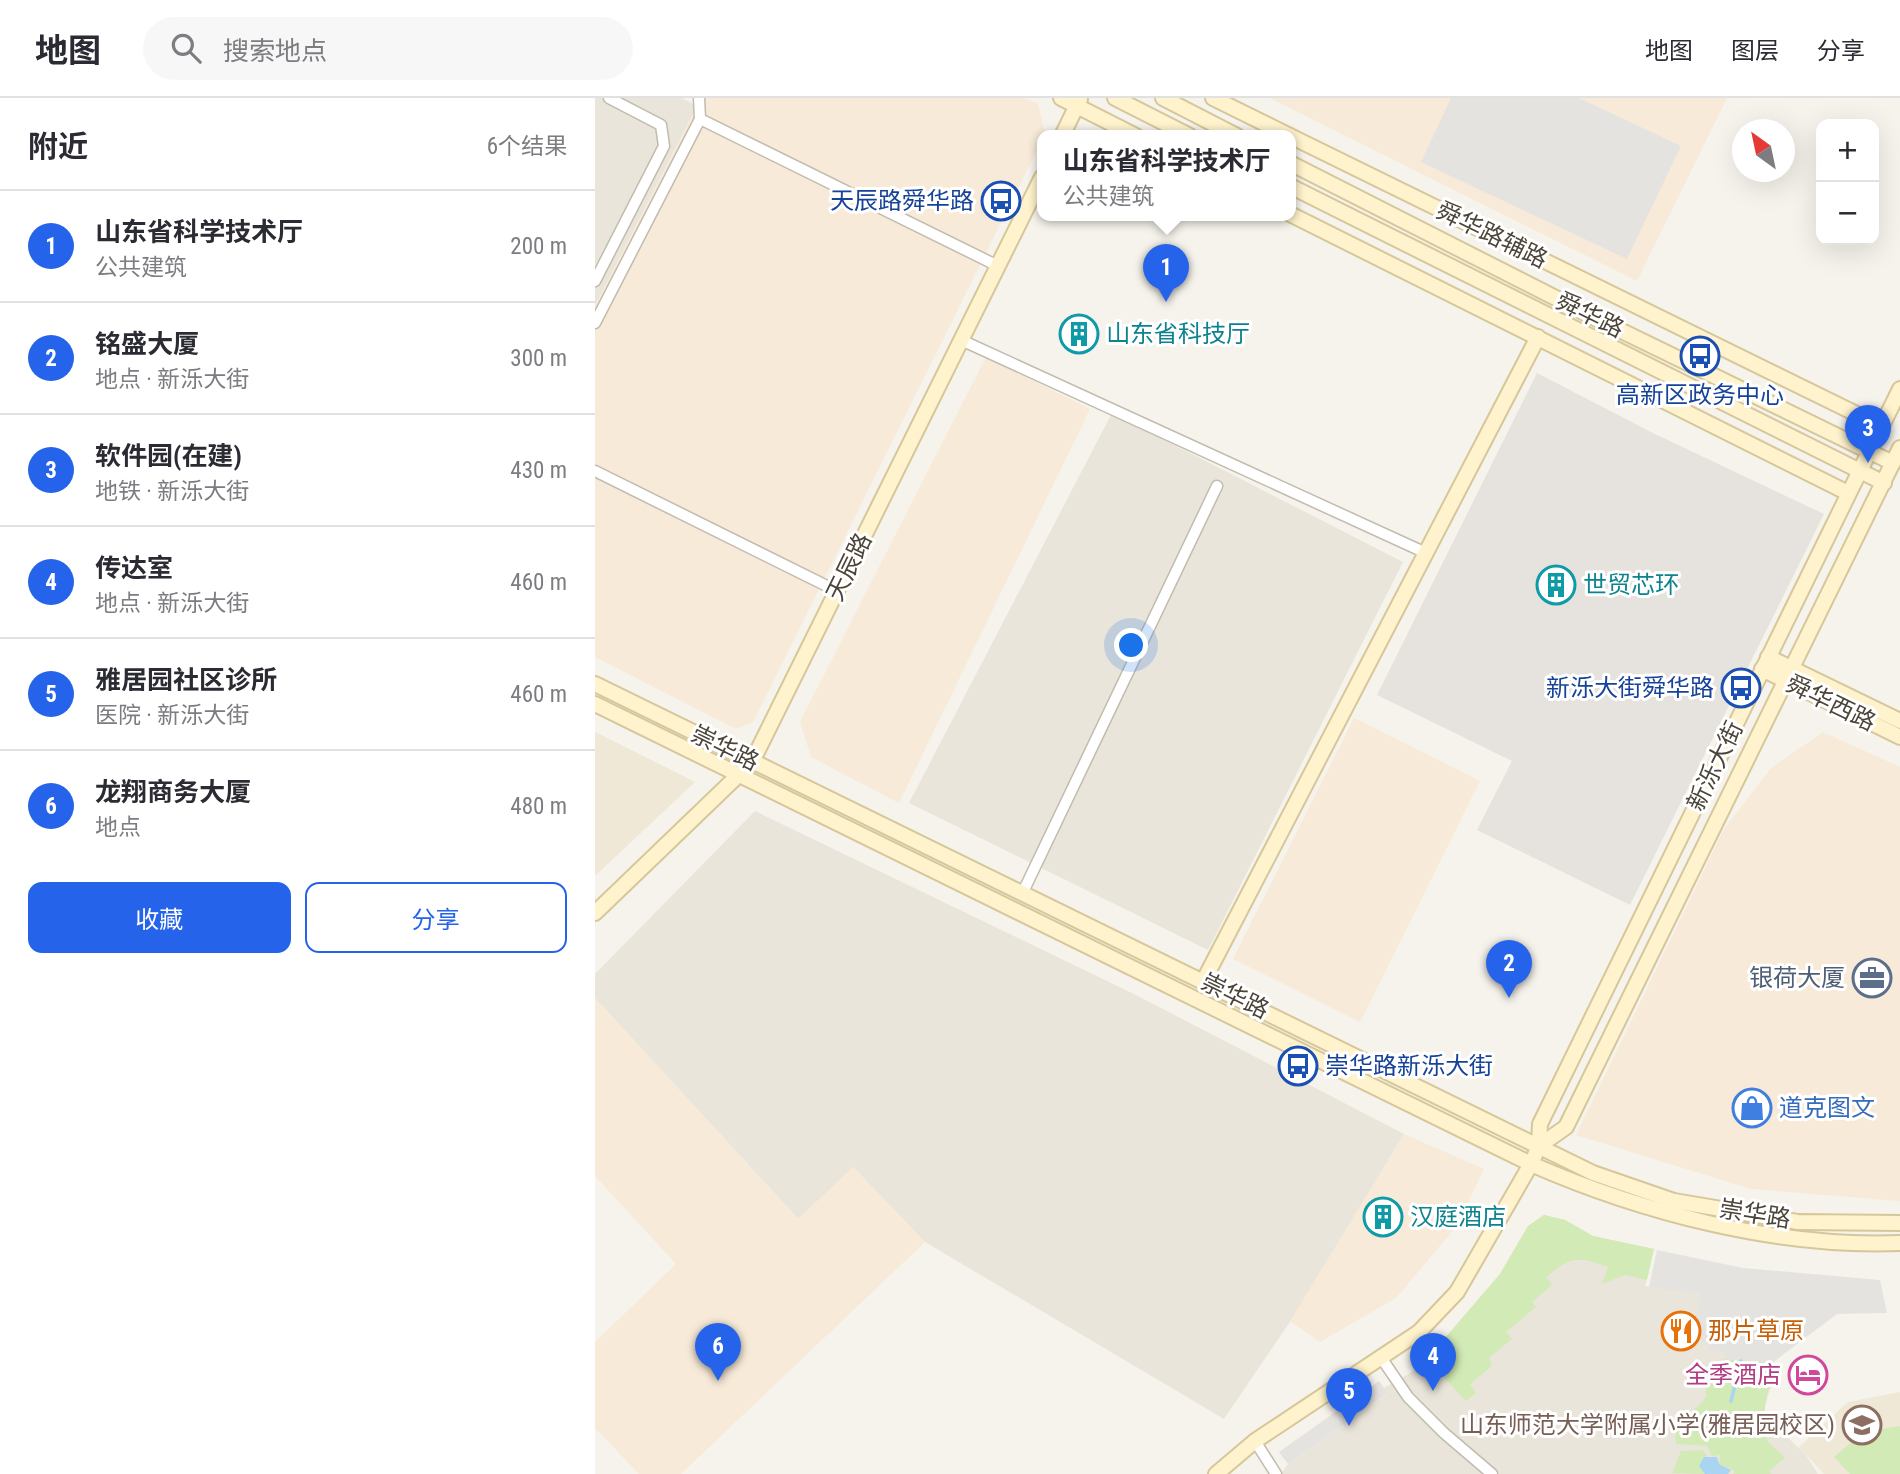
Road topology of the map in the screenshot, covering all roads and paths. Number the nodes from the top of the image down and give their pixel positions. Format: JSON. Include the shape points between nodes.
{"nodes":[{"id":1,"x":610,"y":98,"type":"edge"},
{"id":2,"x":699,"y":98,"type":"edge"},
{"id":3,"x":1061,"y":98,"type":"edge"},
{"id":4,"x":1115,"y":98,"type":"edge"},
{"id":5,"x":1163,"y":98,"type":"edge"},
{"id":6,"x":1213,"y":98,"type":"edge"},
{"id":7,"x":1079,"y":102,"type":"edge"},
{"id":8,"x":700,"y":119,"type":"junction"},
{"id":9,"x":1065,"y":130,"type":"edge"},
{"id":10,"x":1126,"y":130,"type":"edge"},
{"id":11,"x":1178,"y":130,"type":"edge"},
{"id":12,"x":1225,"y":130,"type":"edge"},
{"id":13,"x":1278,"y":130,"type":"edge"},
{"id":14,"x":1296,"y":139,"type":"edge"},
{"id":15,"x":1296,"y":166,"type":"edge"},
{"id":16,"x":1037,"y":187,"type":"edge"},
{"id":17,"x":1296,"y":189,"type":"edge"},
{"id":18,"x":1296,"y":217,"type":"edge"},
{"id":19,"x":998,"y":266,"type":"junction"},
{"id":20,"x":595,"y":281,"type":"edge"},
{"id":21,"x":595,"y":323,"type":"edge"},
{"id":22,"x":1538,"y":337,"type":"junction"},
{"id":23,"x":961,"y":340,"type":"junction"},
{"id":24,"x":1900,"y":388,"type":"edge"},
{"id":25,"x":1881,"y":426,"type":"junction"},
{"id":26,"x":1900,"y":448,"type":"edge"},
{"id":27,"x":1869,"y":451,"type":"junction"},
{"id":28,"x":1893,"y":463,"type":"junction"},
{"id":29,"x":1860,"y":470,"type":"junction"},
{"id":30,"x":595,"y":471,"type":"edge"},
{"id":31,"x":1884,"y":483,"type":"junction"},
{"id":32,"x":1217,"y":486,"type":"dead end"},
{"id":33,"x":1848,"y":493,"type":"junction"},
{"id":34,"x":1426,"y":553,"type":"junction"},
{"id":35,"x":837,"y":591,"type":"junction"},
{"id":36,"x":1765,"y":663,"type":"junction"},
{"id":37,"x":1789,"y":674,"type":"junction"},
{"id":38,"x":595,"y":684,"type":"edge"},
{"id":39,"x":595,"y":704,"type":"edge"},
{"id":40,"x":1900,"y":721,"type":"edge"},
{"id":41,"x":1900,"y":737,"type":"edge"},
{"id":42,"x":752,"y":762,"type":"junction"},
{"id":43,"x":740,"y":776,"type":"junction"},
{"id":44,"x":1023,"y":892,"type":"junction"},
{"id":45,"x":595,"y":913,"type":"edge"},
{"id":46,"x":1204,"y":980,"type":"junction"},
{"id":47,"x":1539,"y":1146,"type":"junction"},
{"id":48,"x":1531,"y":1164,"type":"junction"},
{"id":49,"x":1900,"y":1223,"type":"edge"},
{"id":50,"x":1900,"y":1243,"type":"edge"},
{"id":51,"x":1380,"y":1356,"type":"junction"},
{"id":52,"x":1255,"y":1441,"type":"junction"},
{"id":53,"x":1216,"y":1474,"type":"edge"},
{"id":54,"x":1276,"y":1474,"type":"edge"},
{"id":55,"x":1492,"y":1474,"type":"edge"}],
"edges":[{"from":1,"to":20,"type":"street","via":[[661,125],[664,146]]},
{"from":2,"to":8,"type":"street"},
{"from":3,"to":7,"type":"main road"},
{"from":4,"to":11,"type":"main road"},
{"from":5,"to":12,"type":"main road"},
{"from":6,"to":13,"type":"main road","name":"舜华路辅路"},
{"from":7,"to":9,"type":"main road"},
{"from":7,"to":10,"type":"main road"},
{"from":8,"to":19,"type":"street"},
{"from":8,"to":21,"type":"street"},
{"from":14,"to":25,"type":"main road","name":"舜华路辅路"},
{"from":15,"to":27,"type":"main road","name":"舜华路"},
{"from":16,"to":19,"type":"main road","name":"天辰路"},
{"from":17,"to":29,"type":"main road","name":"舜华路"},
{"from":18,"to":22,"type":"main road"},
{"from":19,"to":23,"type":"main road","name":"天辰路"},
{"from":22,"to":33,"type":"main road"},
{"from":22,"to":34,"type":"main road"},
{"from":23,"to":34,"type":"street"},
{"from":23,"to":35,"type":"main road","name":"天辰路"},
{"from":24,"to":25,"type":"main road","name":"新泺大街"},
{"from":25,"to":27,"type":"main road","name":"新泺大街"},
{"from":26,"to":28,"type":"main road","name":"新泺大街"},
{"from":27,"to":28,"type":"main road","name":"舜华路"},
{"from":27,"to":29,"type":"main road","name":"新泺大街"},
{"from":28,"to":31,"type":"main road","name":"新泺大街"},
{"from":29,"to":31,"type":"main road","name":"舜华路"},
{"from":29,"to":33,"type":"main road","name":"新泺大街"},
{"from":30,"to":35,"type":"street"},
{"from":31,"to":37,"type":"main road","name":"新泺大街"},
{"from":32,"to":44,"type":"street"},
{"from":33,"to":36,"type":"main road","name":"新泺大街"},
{"from":34,"to":46,"type":"main road"},
{"from":35,"to":42,"type":"main road","name":"天辰路"},
{"from":36,"to":37,"type":"main road","name":"舜华西路"},
{"from":36,"to":47,"type":"main road","name":"新泺大街","via":[[1540,1124]]},
{"from":37,"to":40,"type":"main road","name":"舜华西路"},
{"from":37,"to":41,"type":"main road","name":"舜华西路"},
{"from":37,"to":47,"type":"main road","name":"新泺大街","via":[[1566,1127]]},
{"from":38,"to":42,"type":"main road","name":"崇华路"},
{"from":39,"to":43,"type":"main road","name":"崇华路"},
{"from":42,"to":43,"type":"main road","name":"天辰路"},
{"from":42,"to":44,"type":"main road","name":"崇华路"},
{"from":43,"to":45,"type":"main road","name":"天辰路"},
{"from":43,"to":48,"type":"main road","name":"崇华路"},
{"from":44,"to":46,"type":"main road","name":"崇华路"},
{"from":46,"to":47,"type":"main road","name":"崇华路"},
{"from":47,"to":48,"type":"main road","name":"新泺大街"},
{"from":47,"to":49,"type":"main road","name":"崇华路","via":[[1593,1173],[1674,1201],[1798,1222]]},
{"from":48,"to":50,"type":"main road","name":"崇华路","via":[[1592,1191],[1668,1214],[1798,1237]]},
{"from":48,"to":51,"type":"main road","name":"新泺大街","via":[[1457,1292],[1419,1332]]},
{"from":51,"to":52,"type":"main road","name":"新泺大街"},
{"from":51,"to":55,"type":"street","via":[[1408,1397]]},
{"from":52,"to":53,"type":"main road","name":"新泺大街"},
{"from":52,"to":54,"type":"street"}]}
